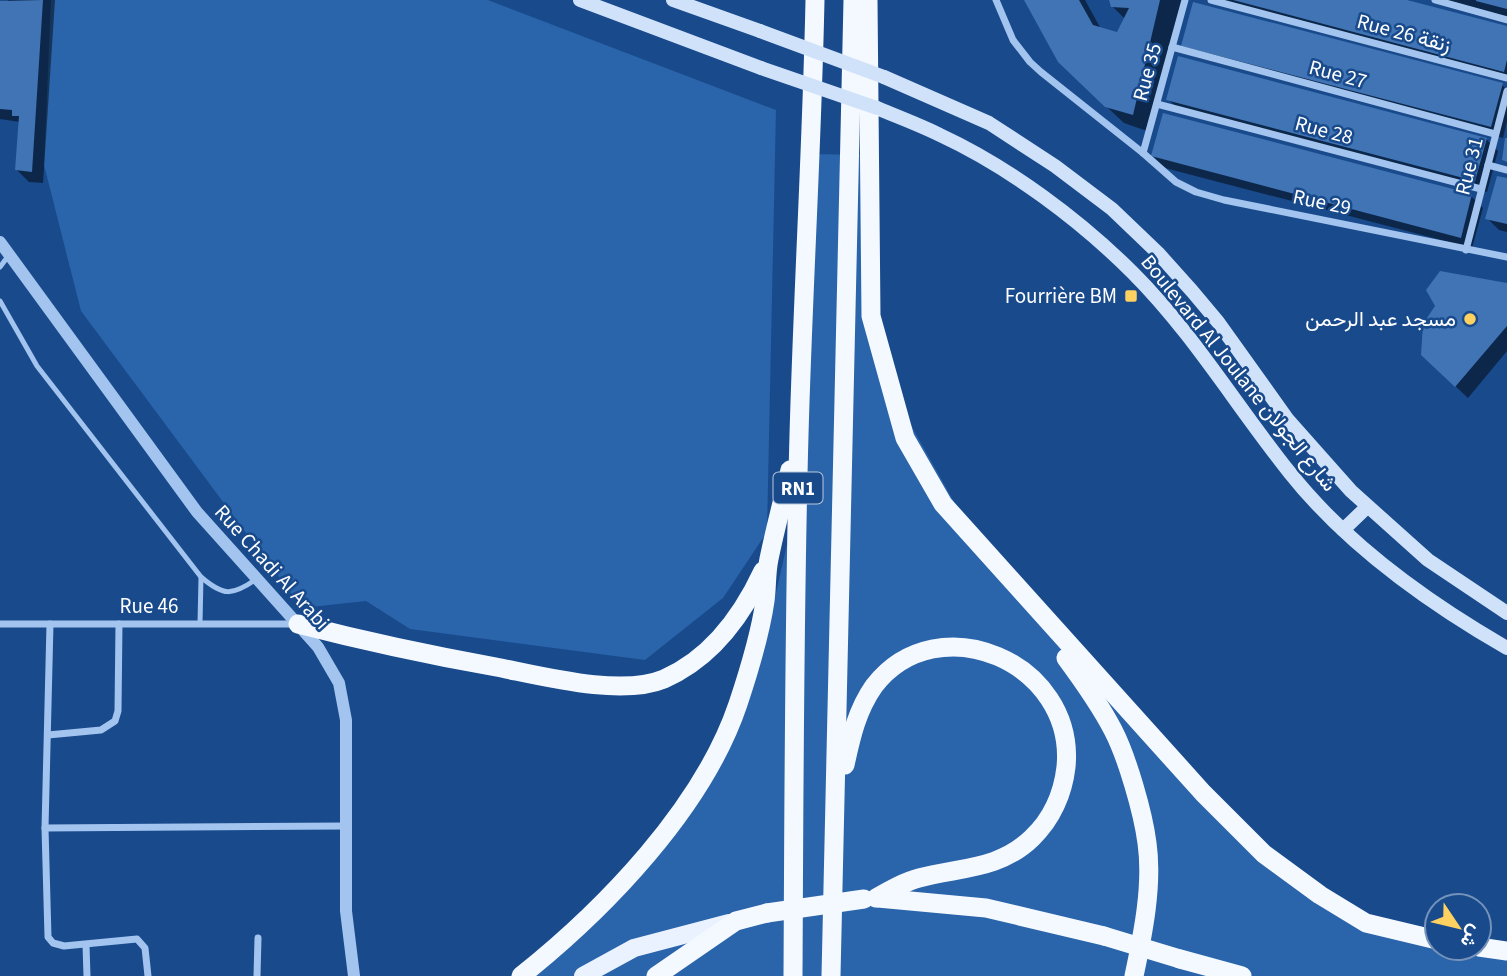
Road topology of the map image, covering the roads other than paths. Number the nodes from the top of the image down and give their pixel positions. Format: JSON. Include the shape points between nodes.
{"nodes":[{"id":1,"x":580,"y":0,"type":"edge"},
{"id":2,"x":673,"y":0,"type":"edge"},
{"id":3,"x":815,"y":0,"type":"edge"},
{"id":4,"x":853,"y":0,"type":"edge"},
{"id":5,"x":868,"y":0,"type":"edge"},
{"id":6,"x":996,"y":0,"type":"edge"},
{"id":7,"x":1185,"y":0,"type":"edge"},
{"id":8,"x":1210,"y":0,"type":"edge"},
{"id":9,"x":1435,"y":0,"type":"edge"},
{"id":10,"x":1507,"y":20,"type":"edge"},
{"id":11,"x":1172,"y":47,"type":"junction"},
{"id":12,"x":1507,"y":78,"type":"edge"},
{"id":13,"x":1507,"y":91,"type":"edge"},
{"id":14,"x":1157,"y":103,"type":"junction"},
{"id":15,"x":1495,"y":134,"type":"junction"},
{"id":16,"x":1143,"y":153,"type":"junction"},
{"id":17,"x":1488,"y":165,"type":"junction"},
{"id":18,"x":1507,"y":170,"type":"edge"},
{"id":19,"x":1482,"y":190,"type":"junction"},
{"id":20,"x":0,"y":242,"type":"edge"},
{"id":21,"x":1466,"y":250,"type":"junction"},
{"id":22,"x":9,"y":255,"type":"junction"},
{"id":23,"x":1507,"y":257,"type":"edge"},
{"id":24,"x":0,"y":267,"type":"edge"},
{"id":25,"x":0,"y":301,"type":"edge"},
{"id":26,"x":799,"y":432,"type":"junction"},
{"id":27,"x":1367,"y":507,"type":"junction"},
{"id":28,"x":1343,"y":530,"type":"junction"},
{"id":29,"x":768,"y":561,"type":"junction"},
{"id":30,"x":201,"y":577,"type":"junction"},
{"id":31,"x":255,"y":580,"type":"junction"},
{"id":32,"x":1014,"y":585,"type":"junction"},
{"id":33,"x":1507,"y":613,"type":"edge"},
{"id":34,"x":200,"y":623,"type":"junction"},
{"id":35,"x":0,"y":624,"type":"edge"},
{"id":36,"x":50,"y":624,"type":"junction"},
{"id":37,"x":119,"y":624,"type":"junction"},
{"id":38,"x":298,"y":624,"type":"junction"},
{"id":39,"x":1507,"y":648,"type":"edge"},
{"id":40,"x":48,"y":735,"type":"junction"},
{"id":41,"x":834,"y":825,"type":"junction"},
{"id":42,"x":346,"y":826,"type":"junction"},
{"id":43,"x":45,"y":828,"type":"junction"},
{"id":44,"x":870,"y":898,"type":"junction"},
{"id":45,"x":736,"y":921,"type":"junction"},
{"id":46,"x":258,"y":937,"type":"dead end"},
{"id":47,"x":1423,"y":937,"type":"edge"},
{"id":48,"x":86,"y":945,"type":"junction"},
{"id":49,"x":88,"y":976,"type":"edge"},
{"id":50,"x":148,"y":976,"type":"edge"},
{"id":51,"x":257,"y":976,"type":"edge"},
{"id":52,"x":354,"y":976,"type":"edge"},
{"id":53,"x":521,"y":976,"type":"edge"},
{"id":54,"x":583,"y":976,"type":"edge"},
{"id":55,"x":656,"y":976,"type":"edge"},
{"id":56,"x":793,"y":976,"type":"edge"},
{"id":57,"x":831,"y":976,"type":"edge"},
{"id":58,"x":1134,"y":976,"type":"edge"},
{"id":59,"x":1242,"y":976,"type":"edge"}],
"edges":[{"from":1,"to":28,"type":"main road","name":"Boulevard Al Joulane شارع الجولان","bridge":true,"via":[[941,135],[1053,205],[1108,249],[1167,310],[1291,474]]},
{"from":2,"to":27,"type":"main road","name":"Boulevard Al Joulane شارع الجولان","bridge":true,"via":[[884,77],[989,123],[1064,172],[1158,253],[1201,302],[1288,420]]},
{"from":3,"to":26,"type":"highway","number":"RN1"},
{"from":4,"to":41,"type":"highway","number":"RN1"},
{"from":5,"to":32,"type":"highway","via":[[871,316],[905,438],[943,504]]},
{"from":6,"to":16,"type":"street","name":"Rue 29","via":[[1013,40],[1030,62]]},
{"from":7,"to":11,"type":"street","name":"Rue 35"},
{"from":8,"to":12,"type":"street","name":"Rue 26 زنقة"},
{"from":9,"to":10,"type":"street"},
{"from":11,"to":14,"type":"street","name":"Rue 35"},
{"from":11,"to":15,"type":"street","name":"Rue 27"},
{"from":13,"to":15,"type":"street","name":"Rue 31"},
{"from":14,"to":16,"type":"street","name":"Rue 35"},
{"from":14,"to":19,"type":"street","name":"Rue 28"},
{"from":15,"to":17,"type":"street","name":"Rue 31"},
{"from":16,"to":21,"type":"street","name":"Rue 29","via":[[1176,182],[1196,192]]},
{"from":17,"to":18,"type":"street"},
{"from":17,"to":19,"type":"street","name":"Rue 31"},
{"from":19,"to":21,"type":"street","name":"Rue 31"},
{"from":20,"to":22,"type":"street","name":"Rue Chadi Al Arabi"},
{"from":21,"to":23,"type":"street","name":"Rue 29"},
{"from":22,"to":24,"type":"lane"},
{"from":22,"to":31,"type":"street","name":"Rue Chadi Al Arabi","via":[[197,512]]},
{"from":25,"to":30,"type":"lane","via":[[37,366]]},
{"from":26,"to":29,"type":"highway"},
{"from":26,"to":56,"type":"highway","number":"RN1"},
{"from":27,"to":28,"type":"main road"},
{"from":27,"to":33,"type":"main road","name":"Boulevard Al Joulane شارع الجولان","via":[[1428,560]]},
{"from":28,"to":39,"type":"main road","name":"Boulevard Al Joulane شارع الجولان","via":[[1447,612]]},
{"from":29,"to":38,"type":"highway","via":[[747,604],[721,637],[683,668],[648,684],[607,686],[520,672],[380,646]]},
{"from":29,"to":53,"type":"highway","via":[[765,600],[749,668],[712,762],[676,818],[639,863],[585,921]]},
{"from":30,"to":31,"type":"lane","via":[[224,592],[239,591]]},
{"from":30,"to":34,"type":"lane"},
{"from":31,"to":38,"type":"street","name":"Rue Chadi Al Arabi"},
{"from":32,"to":47,"type":"highway","via":[[1264,854],[1366,923]]},
{"from":32,"to":58,"type":"highway","via":[[1114,732],[1139,806],[1147,845],[1147,888]]},
{"from":34,"to":37,"type":"street","name":"Rue 46"},
{"from":34,"to":38,"type":"street","name":"Rue 46"},
{"from":35,"to":36,"type":"street","name":"Rue 46"},
{"from":36,"to":37,"type":"street","name":"Rue 46"},
{"from":36,"to":40,"type":"street"},
{"from":37,"to":40,"type":"street","via":[[115,721],[101,730]]},
{"from":38,"to":42,"type":"street","name":"Rue Chadi Al Arabi","via":[[330,666],[344,703]]},
{"from":40,"to":43,"type":"street"},
{"from":41,"to":44,"type":"highway","via":[[852,732],[863,705],[886,673],[903,662],[950,648],[995,654],[1036,680],[1054,704],[1067,751],[1065,779],[1053,811],[1032,838],[976,869],[917,878]]},
{"from":41,"to":57,"type":"highway","number":"RN1"},
{"from":42,"to":43,"type":"street"},
{"from":42,"to":52,"type":"street","name":"Rue Chadi Al Arabi","via":[[346,911]]},
{"from":43,"to":48,"type":"street","via":[[48,937],[64,946]]},
{"from":44,"to":45,"type":"highway","bridge":true},
{"from":44,"to":59,"type":"highway","bridge":true,"via":[[986,908]]},
{"from":45,"to":54,"type":"main road","via":[[634,948]]},
{"from":45,"to":55,"type":"highway"},
{"from":46,"to":51,"type":"street"},
{"from":48,"to":49,"type":"street"},
{"from":48,"to":50,"type":"street","via":[[136,939],[145,948]]}]}
